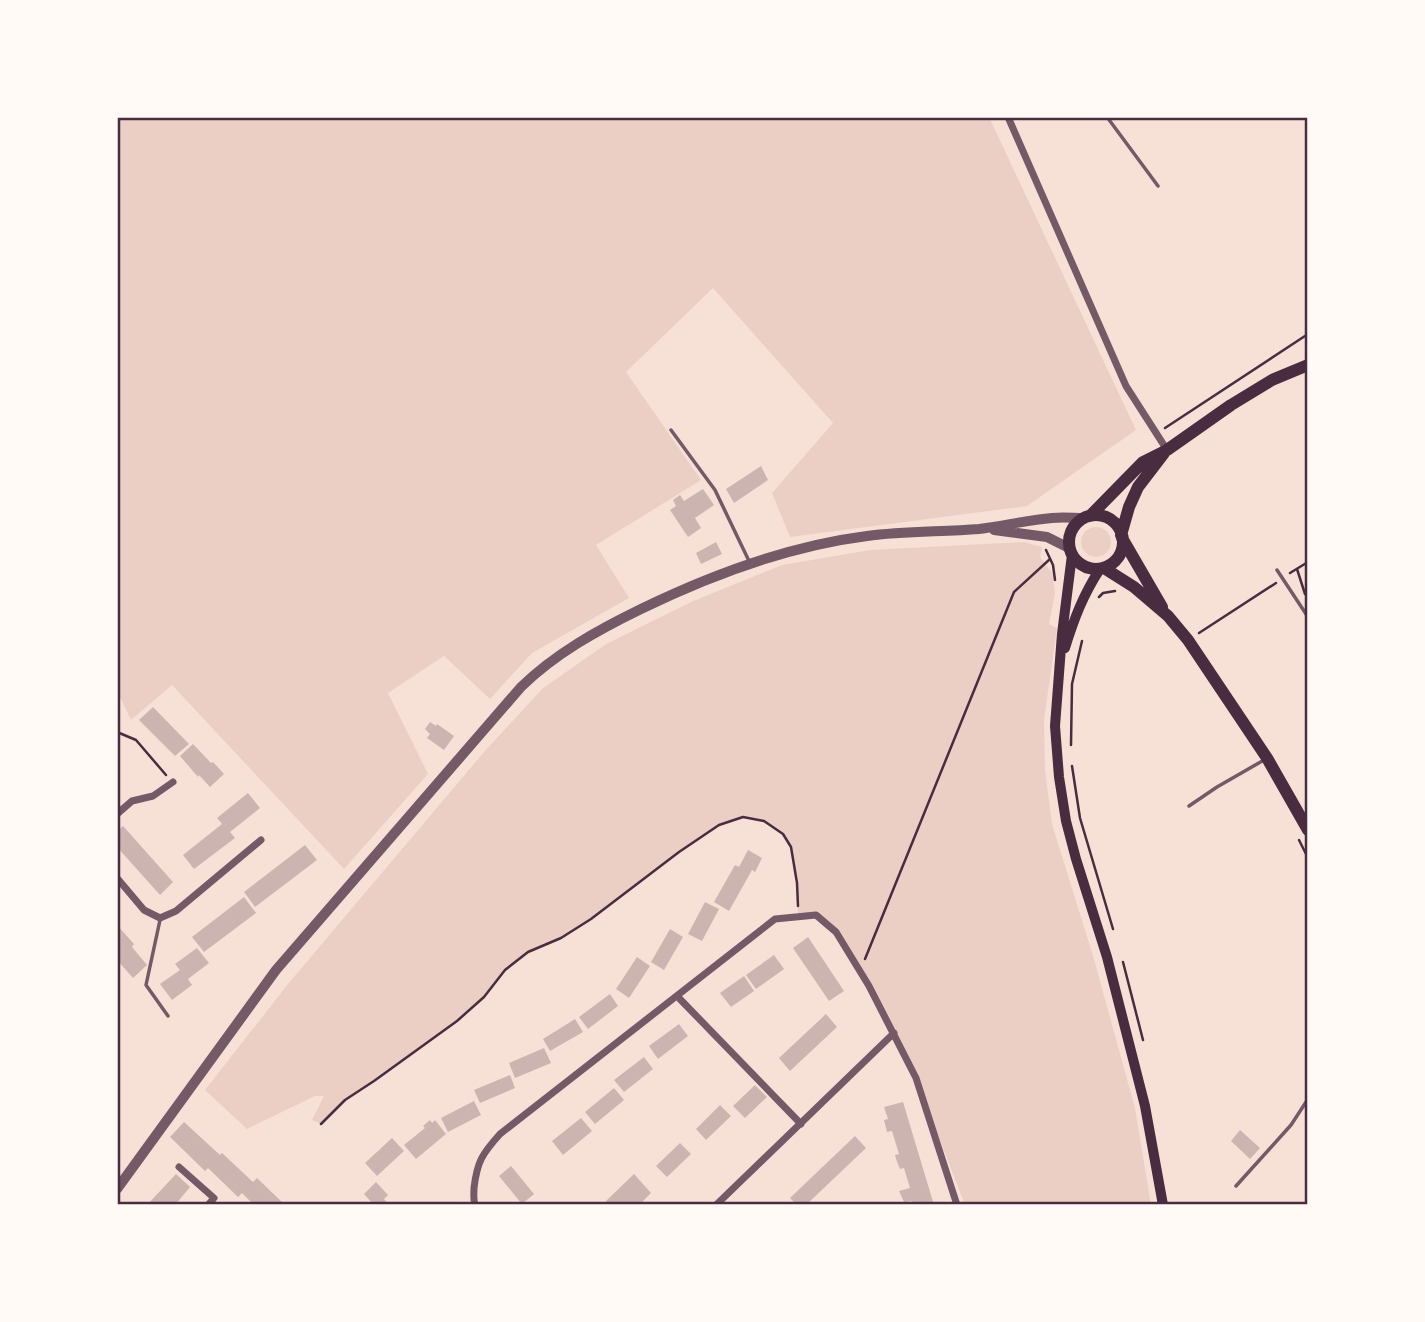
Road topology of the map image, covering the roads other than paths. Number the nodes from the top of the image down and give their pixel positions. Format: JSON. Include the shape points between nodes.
{"nodes":[{"id":1,"x":1008,"y":117,"type":"edge"},
{"id":2,"x":1107,"y":117,"type":"edge"},
{"id":3,"x":1158,"y":186,"type":"dead end"},
{"id":4,"x":1308,"y":365,"type":"edge"},
{"id":5,"x":671,"y":430,"type":"dead end"},
{"id":6,"x":1167,"y":450,"type":"junction"},
{"id":7,"x":1087,"y":517,"type":"junction"},
{"id":8,"x":980,"y":529,"type":"junction"},
{"id":9,"x":1122,"y":537,"type":"junction"},
{"id":10,"x":1071,"y":551,"type":"junction"},
{"id":11,"x":750,"y":563,"type":"junction"},
{"id":12,"x":1102,"y":568,"type":"junction"},
{"id":13,"x":1277,"y":570,"type":"dead end"},
{"id":14,"x":1168,"y":616,"type":"junction"},
{"id":15,"x":1308,"y":617,"type":"edge"},
{"id":16,"x":1059,"y":668,"type":"junction"},
{"id":17,"x":1267,"y":758,"type":"junction"},
{"id":18,"x":173,"y":782,"type":"road end"},
{"id":19,"x":1189,"y":806,"type":"dead end"},
{"id":20,"x":117,"y":814,"type":"edge"},
{"id":21,"x":1308,"y":831,"type":"edge"},
{"id":22,"x":261,"y":840,"type":"dead end"},
{"id":23,"x":117,"y":878,"type":"edge"},
{"id":24,"x":160,"y":918,"type":"junction"},
{"id":25,"x":677,"y":996,"type":"junction"},
{"id":26,"x":168,"y":1016,"type":"dead end"},
{"id":27,"x":894,"y":1033,"type":"junction"},
{"id":28,"x":1308,"y":1100,"type":"edge"},
{"id":29,"x":802,"y":1124,"type":"junction"},
{"id":30,"x":179,"y":1167,"type":"dead end"},
{"id":31,"x":1236,"y":1186,"type":"dead end"},
{"id":32,"x":117,"y":1189,"type":"edge"},
{"id":33,"x":211,"y":1202,"type":"edge"},
{"id":34,"x":221,"y":1205,"type":"edge"},
{"id":35,"x":475,"y":1205,"type":"edge"},
{"id":36,"x":716,"y":1205,"type":"edge"},
{"id":37,"x":957,"y":1205,"type":"edge"},
{"id":38,"x":1163,"y":1205,"type":"edge"}],
"edges":[{"from":1,"to":6,"type":"street","via":[[1126,386]]},
{"from":2,"to":3,"type":"lane"},
{"from":4,"to":6,"type":"main road","via":[[1272,380]]},
{"from":5,"to":11,"type":"lane","via":[[715,490]]},
{"from":6,"to":7,"type":"main road","via":[[1143,462]]},
{"from":6,"to":9,"type":"main road","via":[[1138,487]]},
{"from":7,"to":8,"type":"street"},
{"from":7,"to":9,"type":"main road","via":[[1110,520]]},
{"from":7,"to":10,"type":"main road","via":[[1073,529]]},
{"from":8,"to":10,"type":"street","via":[[1047,537]]},
{"from":8,"to":11,"type":"street","via":[[869,535]]},
{"from":9,"to":12,"type":"main road","via":[[1119,556]]},
{"from":9,"to":14,"type":"main road"},
{"from":10,"to":12,"type":"main road","via":[[1082,565]]},
{"from":10,"to":16,"type":"main road"},
{"from":11,"to":32,"type":"street","via":[[681,590],[595,633],[528,681],[276,970]]},
{"from":12,"to":14,"type":"main road"},
{"from":12,"to":16,"type":"main road","via":[[1076,614]]},
{"from":13,"to":15,"type":"lane"},
{"from":14,"to":17,"type":"main road"},
{"from":16,"to":38,"type":"main road","via":[[1055,726],[1066,821],[1145,1106]]},
{"from":17,"to":19,"type":"lane"},
{"from":17,"to":21,"type":"main road"},
{"from":18,"to":20,"type":"street","via":[[153,796],[132,801]]},
{"from":22,"to":24,"type":"street","via":[[176,911]]},
{"from":23,"to":24,"type":"street","via":[[144,910]]},
{"from":24,"to":26,"type":"lane","via":[[146,985]]},
{"from":25,"to":27,"type":"street","via":[[775,919],[816,915],[836,932]]},
{"from":25,"to":29,"type":"street"},
{"from":25,"to":35,"type":"street","via":[[500,1134],[476,1168]]},
{"from":27,"to":29,"type":"street"},
{"from":27,"to":37,"type":"street","via":[[916,1078]]},
{"from":28,"to":31,"type":"lane"},
{"from":29,"to":36,"type":"street"},
{"from":30,"to":33,"type":"street"},
{"from":33,"to":34,"type":"street"}]}
